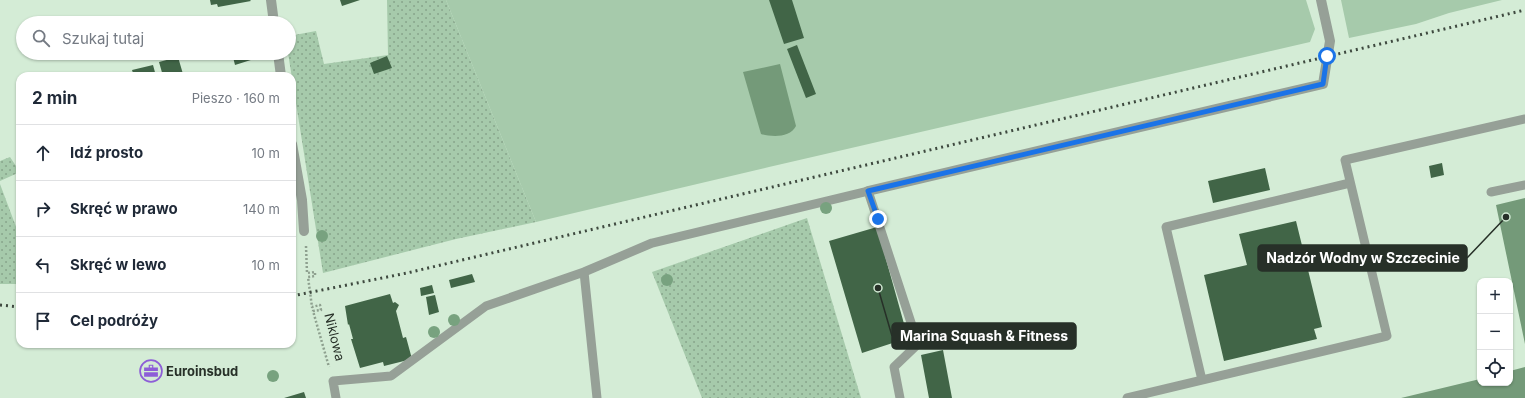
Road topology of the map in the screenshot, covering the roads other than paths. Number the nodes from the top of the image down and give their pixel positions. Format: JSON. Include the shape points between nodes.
{"nodes":[{"id":1,"x":270,"y":0,"type":"edge"},
{"id":2,"x":1321,"y":0,"type":"edge"},
{"id":3,"x":273,"y":16,"type":"edge"},
{"id":4,"x":279,"y":60,"type":"edge"},
{"id":5,"x":280,"y":72,"type":"edge"},
{"id":6,"x":1525,"y":119,"type":"edge"},
{"id":7,"x":296,"y":166,"type":"edge"},
{"id":8,"x":1350,"y":183,"type":"junction"},
{"id":9,"x":1525,"y":185,"type":"edge"},
{"id":10,"x":868,"y":191,"type":"junction"},
{"id":11,"x":1491,"y":192,"type":"dead end"},
{"id":12,"x":304,"y":231,"type":"road end"},
{"id":13,"x":584,"y":272,"type":"junction"},
{"id":14,"x":1202,"y":380,"type":"junction"},
{"id":15,"x":336,"y":398,"type":"edge"},
{"id":16,"x":597,"y":398,"type":"edge"},
{"id":17,"x":900,"y":398,"type":"edge"},
{"id":18,"x":1126,"y":398,"type":"edge"}],
"edges":[{"from":1,"to":3,"type":"street"},
{"from":2,"to":10,"type":"street","via":[[1330,41],[1323,84]]},
{"from":4,"to":5,"type":"street"},
{"from":6,"to":8,"type":"lane","via":[[1345,160]]},
{"from":7,"to":12,"type":"street"},
{"from":8,"to":14,"type":"lane","via":[[1166,227]]},
{"from":8,"to":14,"type":"lane","via":[[1387,336]]},
{"from":9,"to":11,"type":"lane"},
{"from":10,"to":13,"type":"lane","via":[[652,244]]},
{"from":10,"to":17,"type":"lane","via":[[918,344],[894,367]]},
{"from":13,"to":15,"type":"lane","name":"Niklowa","via":[[486,306],[391,376],[333,380]]},
{"from":13,"to":16,"type":"lane"},
{"from":14,"to":18,"type":"lane"}]}
